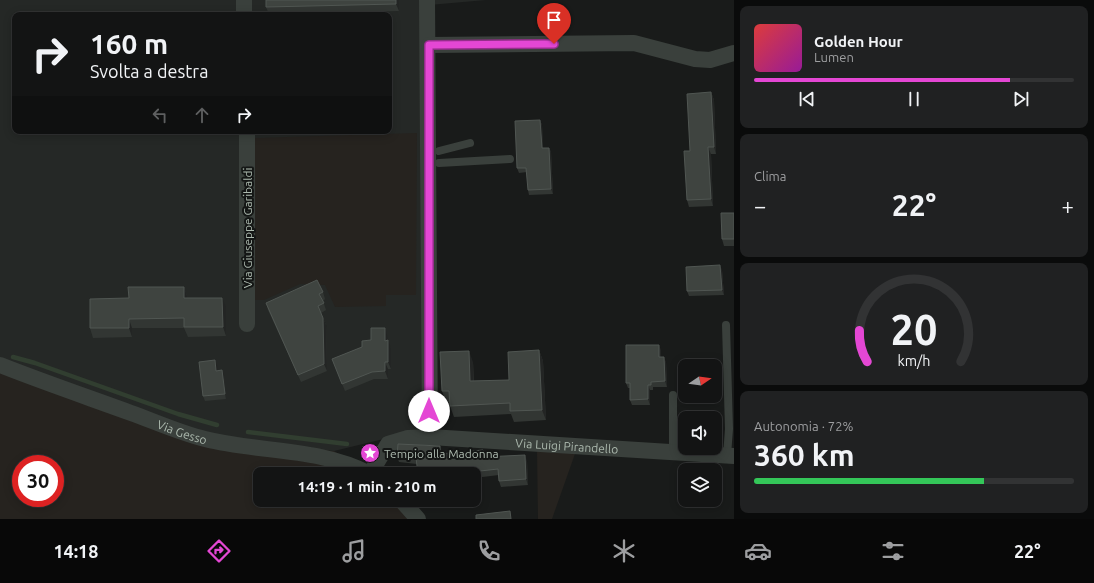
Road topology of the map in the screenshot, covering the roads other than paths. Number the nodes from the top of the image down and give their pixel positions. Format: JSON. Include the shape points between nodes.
{"nodes":[{"id":1,"x":244,"y":0,"type":"edge"},
{"id":2,"x":427,"y":0,"type":"edge"},
{"id":3,"x":244,"y":12,"type":"edge"},
{"id":4,"x":429,"y":45,"type":"junction"},
{"id":5,"x":734,"y":53,"type":"edge"},
{"id":6,"x":247,"y":134,"type":"edge"},
{"id":7,"x":470,"y":143,"type":"dead end"},
{"id":8,"x":439,"y":151,"type":"dead end"},
{"id":9,"x":510,"y":159,"type":"dead end"},
{"id":10,"x":439,"y":163,"type":"dead end"},
{"id":11,"x":247,"y":324,"type":"dead end"},
{"id":12,"x":726,"y":325,"type":"dead end"},
{"id":13,"x":0,"y":365,"type":"edge"},
{"id":14,"x":673,"y":395,"type":"dead end"},
{"id":15,"x":430,"y":437,"type":"junction"},
{"id":16,"x":673,"y":451,"type":"junction"},
{"id":17,"x":731,"y":456,"type":"edge"},
{"id":18,"x":355,"y":467,"type":"edge"},
{"id":19,"x":374,"y":467,"type":"edge"},
{"id":20,"x":407,"y":507,"type":"edge"},
{"id":21,"x":418,"y":519,"type":"edge"}],
"edges":[{"from":1,"to":3,"type":"street"},
{"from":2,"to":4,"type":"street"},
{"from":4,"to":5,"type":"street","via":[[634,43],[695,59],[710,60]]},
{"from":4,"to":15,"type":"street"},
{"from":6,"to":11,"type":"street","name":"Via Giuseppe Garibaldi"},
{"from":7,"to":8,"type":"lane"},
{"from":9,"to":10,"type":"lane"},
{"from":12,"to":17,"type":"lane"},
{"from":13,"to":18,"type":"street","name":"Via Gesso","via":[[203,439],[318,455]]},
{"from":14,"to":16,"type":"lane"},
{"from":15,"to":16,"type":"street","name":"Via Luigi Pirandello"},
{"from":15,"to":19,"type":"street","name":"Via Luigi Pirandello","via":[[408,438],[388,444]]},
{"from":16,"to":17,"type":"street","name":"Via Luigi Pirandello"},
{"from":20,"to":21,"type":"street"}]}
